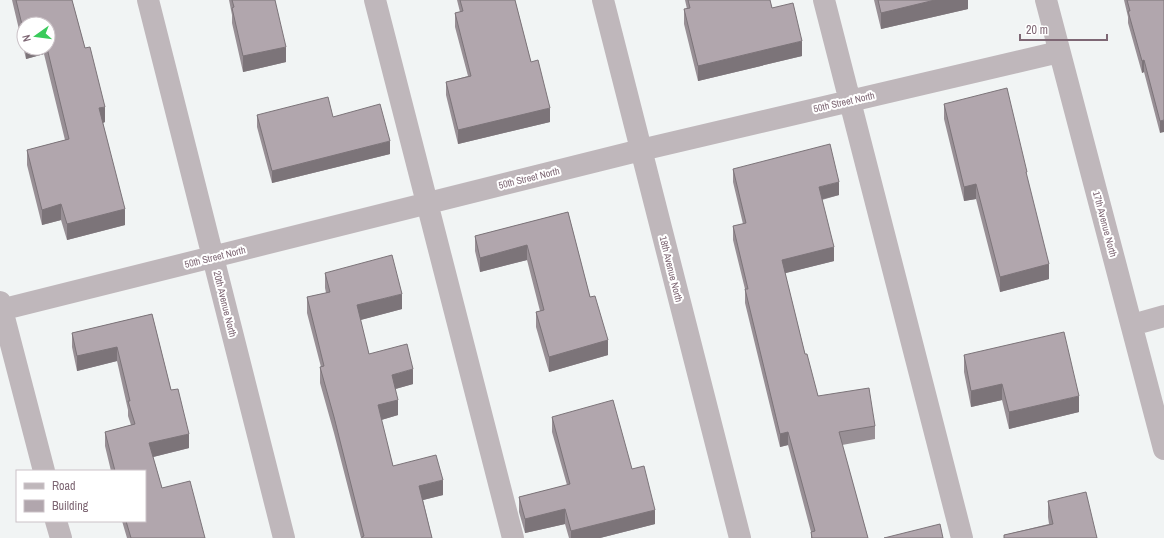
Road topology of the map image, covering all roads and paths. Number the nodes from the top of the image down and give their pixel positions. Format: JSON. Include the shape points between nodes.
{"nodes":[{"id":1,"x":148,"y":0,"type":"edge"},
{"id":2,"x":375,"y":0,"type":"edge"},
{"id":3,"x":603,"y":0,"type":"edge"},
{"id":4,"x":824,"y":0,"type":"edge"},
{"id":5,"x":1046,"y":0,"type":"edge"},
{"id":6,"x":1059,"y":52,"type":"junction"},
{"id":7,"x":850,"y":101,"type":"junction"},
{"id":8,"x":641,"y":150,"type":"junction"},
{"id":9,"x":427,"y":204,"type":"junction"},
{"id":10,"x":213,"y":257,"type":"junction"},
{"id":11,"x":1,"y":307,"type":"edge"},
{"id":12,"x":1164,"y":316,"type":"edge"},
{"id":13,"x":1132,"y":325,"type":"junction"},
{"id":14,"x":1164,"y":449,"type":"edge"},
{"id":15,"x":44,"y":470,"type":"edge"},
{"id":16,"x":56,"y":522,"type":"edge"},
{"id":17,"x":61,"y":538,"type":"edge"},
{"id":18,"x":284,"y":538,"type":"edge"},
{"id":19,"x":513,"y":538,"type":"edge"},
{"id":20,"x":740,"y":538,"type":"edge"},
{"id":21,"x":962,"y":538,"type":"edge"}],
"edges":[{"from":1,"to":10,"type":"street","name":"20th Avenue North"},
{"from":2,"to":9,"type":"street"},
{"from":3,"to":8,"type":"street","name":"18th Avenue North"},
{"from":4,"to":7,"type":"street"},
{"from":5,"to":6,"type":"street","name":"17th Avenue North"},
{"from":6,"to":7,"type":"street","name":"50th Street North"},
{"from":6,"to":13,"type":"street","name":"17th Avenue North"},
{"from":7,"to":8,"type":"street","name":"50th Street North"},
{"from":7,"to":21,"type":"street"},
{"from":8,"to":9,"type":"street","name":"50th Street North"},
{"from":8,"to":20,"type":"street","name":"18th Avenue North"},
{"from":9,"to":10,"type":"street","name":"50th Street North"},
{"from":9,"to":19,"type":"street"},
{"from":10,"to":11,"type":"street","name":"50th Street North"},
{"from":10,"to":18,"type":"street","name":"20th Avenue North"},
{"from":11,"to":15,"type":"street"},
{"from":12,"to":13,"type":"street"},
{"from":13,"to":14,"type":"street","name":"17th Avenue North"},
{"from":16,"to":17,"type":"street"}]}
